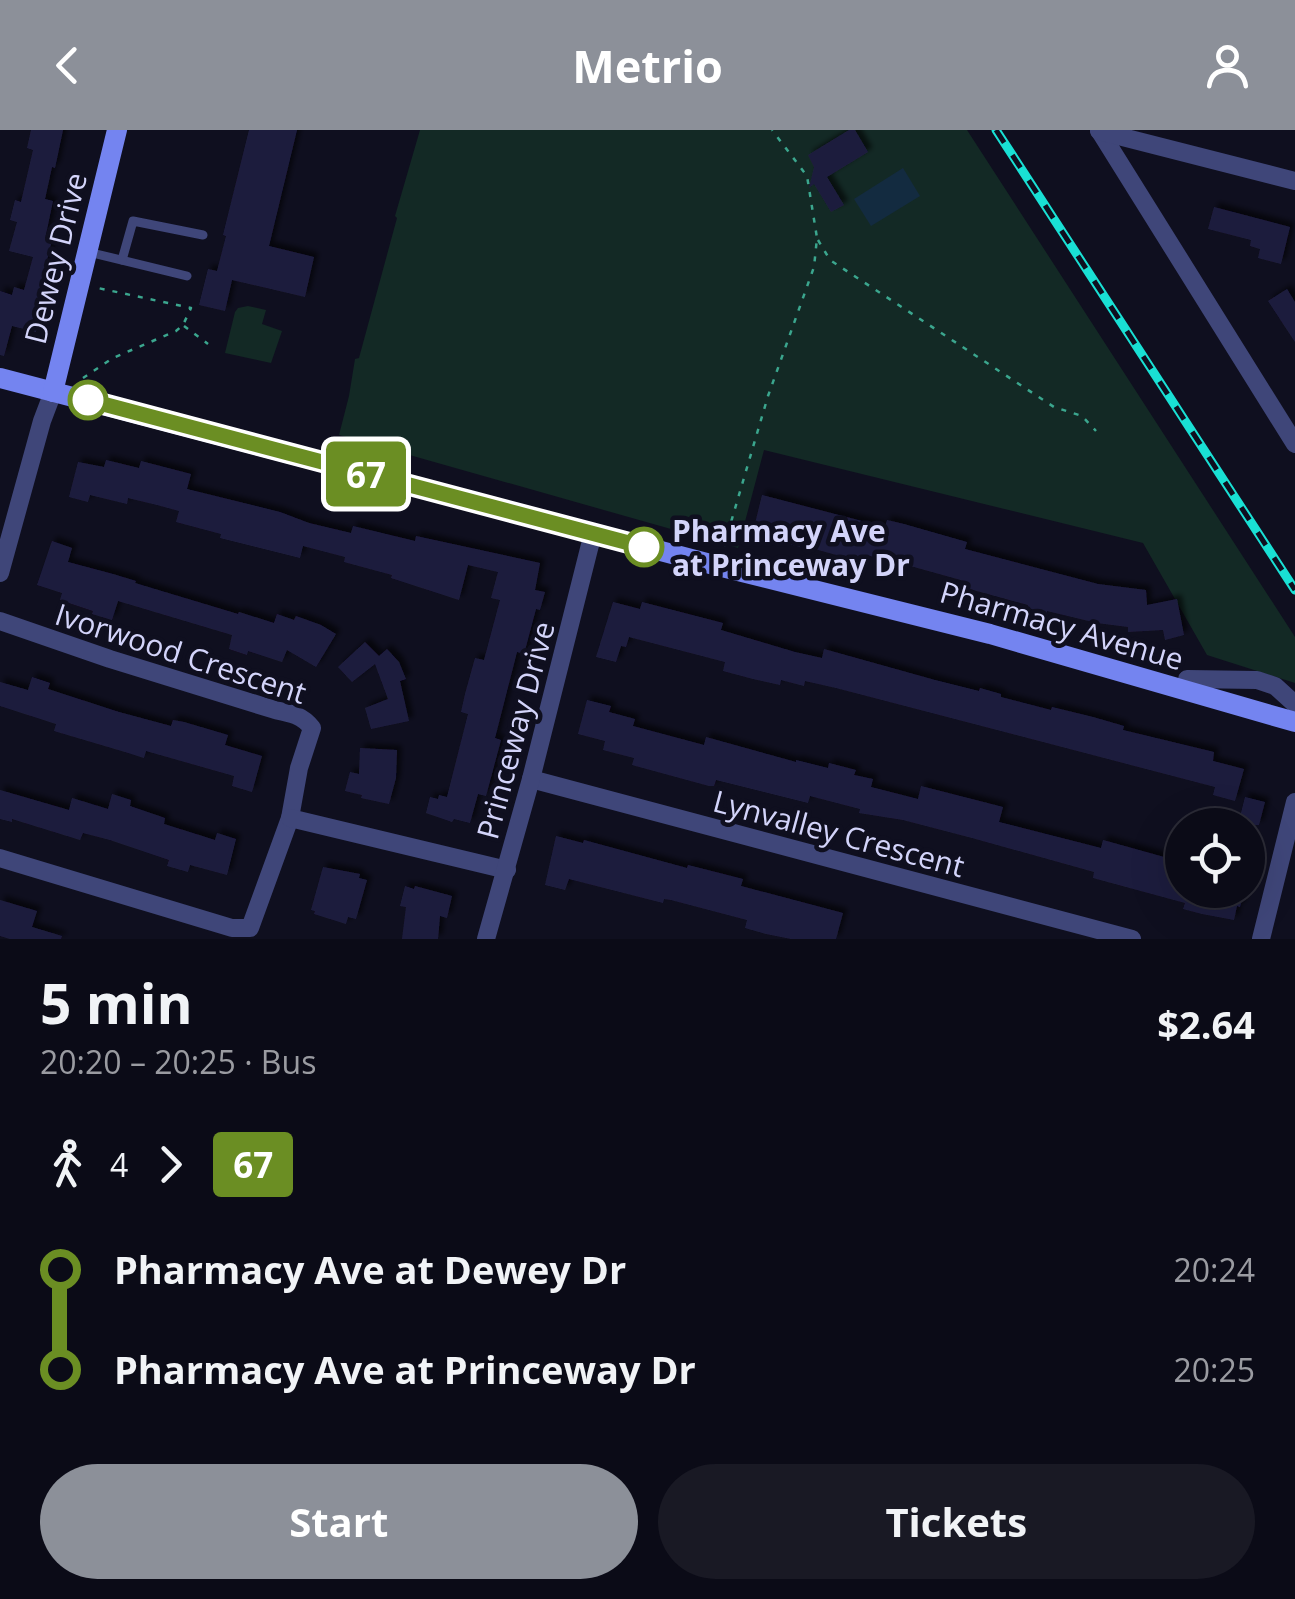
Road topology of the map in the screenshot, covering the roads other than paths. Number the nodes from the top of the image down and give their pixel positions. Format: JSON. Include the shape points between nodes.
{"nodes":[{"id":1,"x":117,"y":130,"type":"edge"},
{"id":2,"x":1099,"y":130,"type":"edge"},
{"id":3,"x":1295,"y":181,"type":"edge"},
{"id":4,"x":203,"y":235,"type":"dead end"},
{"id":5,"x":88,"y":252,"type":"junction"},
{"id":6,"x":122,"y":260,"type":"junction"},
{"id":7,"x":187,"y":276,"type":"dead end"},
{"id":8,"x":0,"y":378,"type":"edge"},
{"id":9,"x":53,"y":392,"type":"junction"},
{"id":10,"x":1295,"y":444,"type":"edge"},
{"id":11,"x":594,"y":534,"type":"junction"},
{"id":12,"x":0,"y":573,"type":"edge"},
{"id":13,"x":0,"y":621,"type":"edge"},
{"id":14,"x":1187,"y":680,"type":"dead end"},
{"id":15,"x":1291,"y":715,"type":"edge"},
{"id":16,"x":531,"y":779,"type":"junction"},
{"id":17,"x":1295,"y":802,"type":"edge"},
{"id":18,"x":290,"y":818,"type":"junction"},
{"id":19,"x":0,"y":858,"type":"edge"},
{"id":20,"x":506,"y":870,"type":"junction"},
{"id":21,"x":486,"y":939,"type":"edge"},
{"id":22,"x":1132,"y":939,"type":"edge"},
{"id":23,"x":1261,"y":939,"type":"edge"}],
"edges":[{"from":1,"to":5,"type":"street","name":"Dewey Drive"},
{"from":2,"to":3,"type":"street"},
{"from":2,"to":10,"type":"street"},
{"from":4,"to":6,"type":"lane","via":[[133,222]]},
{"from":5,"to":6,"type":"lane"},
{"from":5,"to":9,"type":"street","name":"Dewey Drive"},
{"from":6,"to":7,"type":"lane"},
{"from":8,"to":9,"type":"street","name":"Pharmacy Avenue"},
{"from":9,"to":11,"type":"street","name":"Pharmacy Avenue"},
{"from":9,"to":12,"type":"street","name":"Dewey Drive"},
{"from":11,"to":15,"type":"street","name":"Pharmacy Avenue"},
{"from":11,"to":16,"type":"street","name":"Princeway Drive"},
{"from":13,"to":18,"type":"street","name":"Ivorwood Crescent","via":[[308,722],[312,734]]},
{"from":14,"to":15,"type":"street","via":[[1275,686]]},
{"from":16,"to":20,"type":"street","name":"Princeway Drive"},
{"from":16,"to":22,"type":"street","name":"Lynvalley Crescent"},
{"from":17,"to":23,"type":"street"},
{"from":18,"to":19,"type":"street","via":[[250,928]]},
{"from":18,"to":20,"type":"street"},
{"from":20,"to":21,"type":"street","name":"Princeway Drive"}]}
